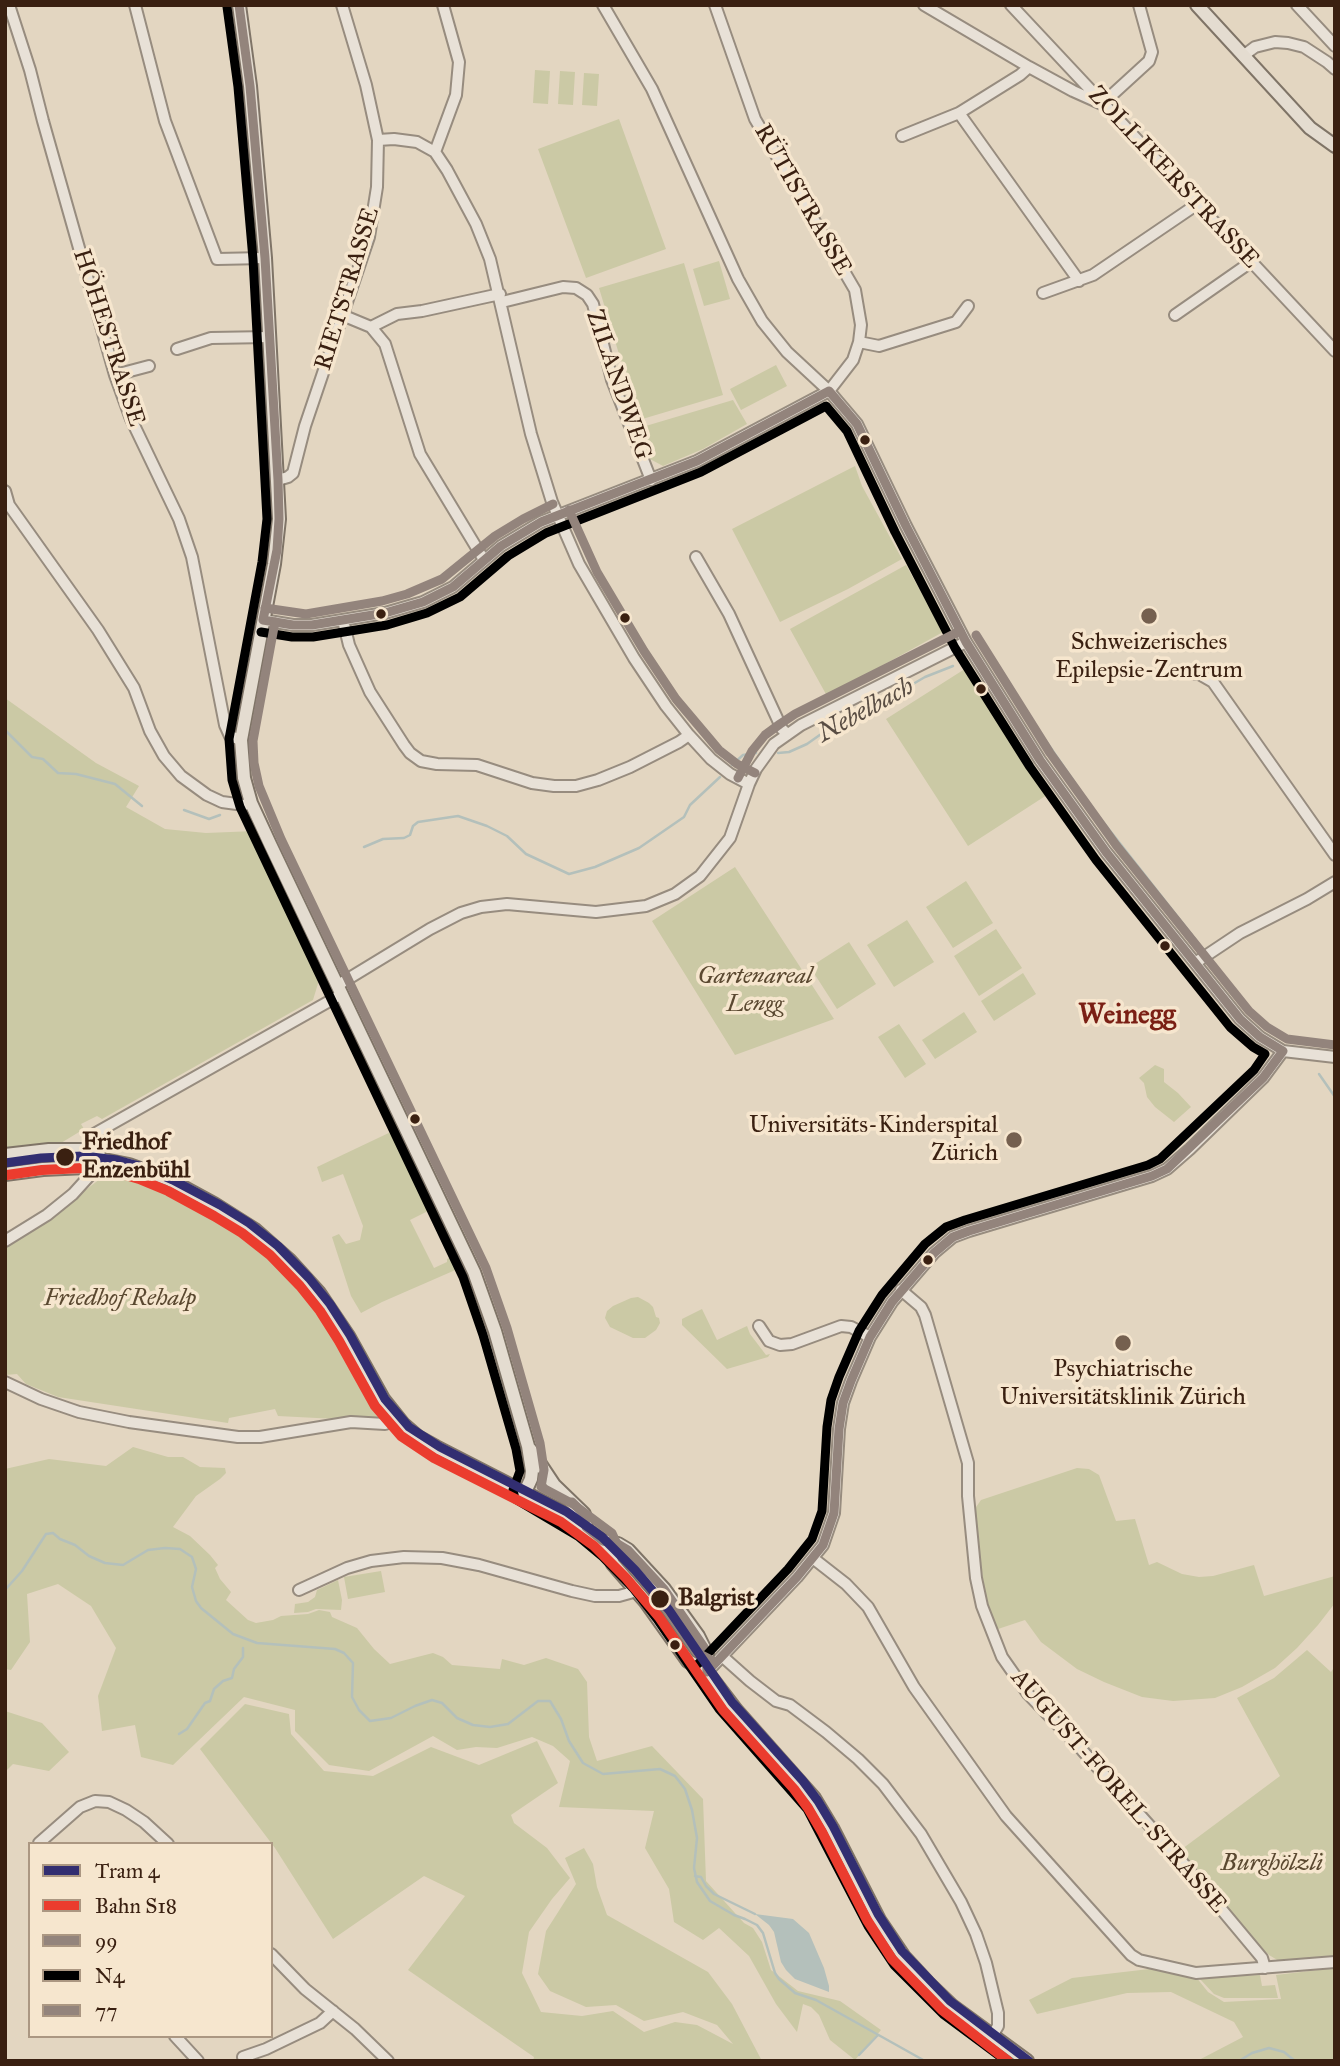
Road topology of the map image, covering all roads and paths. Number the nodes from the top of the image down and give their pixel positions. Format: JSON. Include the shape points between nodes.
{"nodes":[{"id":1,"x":9,"y":5,"type":"edge"},
{"id":2,"x":135,"y":5,"type":"edge"},
{"id":3,"x":239,"y":5,"type":"edge"},
{"id":4,"x":342,"y":5,"type":"edge"},
{"id":5,"x":443,"y":5,"type":"edge"},
{"id":6,"x":603,"y":5,"type":"edge"},
{"id":7,"x":715,"y":5,"type":"edge"},
{"id":8,"x":925,"y":5,"type":"edge"},
{"id":9,"x":1011,"y":5,"type":"edge"},
{"id":10,"x":1139,"y":5,"type":"edge"},
{"id":11,"x":1196,"y":5,"type":"edge"},
{"id":12,"x":1297,"y":5,"type":"edge"},
{"id":13,"x":1335,"y":46,"type":"edge"},
{"id":14,"x":1244,"y":56,"type":"junction"},
{"id":15,"x":1029,"y":67,"type":"junction"},
{"id":16,"x":1335,"y":69,"type":"edge"},
{"id":17,"x":1102,"y":104,"type":"junction"},
{"id":18,"x":959,"y":113,"type":"junction"},
{"id":19,"x":902,"y":136,"type":"dead end"},
{"id":20,"x":378,"y":140,"type":"junction"},
{"id":21,"x":1335,"y":146,"type":"edge"},
{"id":22,"x":435,"y":152,"type":"junction"},
{"id":23,"x":1196,"y":205,"type":"junction"},
{"id":24,"x":265,"y":258,"type":"junction"},
{"id":25,"x":1251,"y":262,"type":"junction"},
{"id":26,"x":1079,"y":281,"type":"junction"},
{"id":27,"x":1043,"y":293,"type":"dead end"},
{"id":28,"x":501,"y":298,"type":"junction"},
{"id":29,"x":968,"y":306,"type":"dead end"},
{"id":30,"x":342,"y":315,"type":"junction"},
{"id":31,"x":1175,"y":315,"type":"dead end"},
{"id":32,"x":372,"y":327,"type":"junction"},
{"id":33,"x":269,"y":337,"type":"junction"},
{"id":34,"x":859,"y":342,"type":"junction"},
{"id":35,"x":177,"y":349,"type":"dead end"},
{"id":36,"x":1335,"y":351,"type":"edge"},
{"id":37,"x":149,"y":366,"type":"dead end"},
{"id":38,"x":115,"y":375,"type":"junction"},
{"id":39,"x":829,"y":391,"type":"junction"},
{"id":40,"x":278,"y":480,"type":"junction"},
{"id":41,"x":650,"y":480,"type":"junction"},
{"id":42,"x":5,"y":491,"type":"edge"},
{"id":43,"x":7,"y":505,"type":"edge"},
{"id":44,"x":558,"y":515,"type":"junction"},
{"id":45,"x":696,"y":557,"type":"dead end"},
{"id":46,"x":484,"y":560,"type":"junction"},
{"id":47,"x":343,"y":620,"type":"junction"},
{"id":48,"x":263,"y":621,"type":"junction"},
{"id":49,"x":966,"y":642,"type":"junction"},
{"id":50,"x":1183,"y":672,"type":"dead end"},
{"id":51,"x":787,"y":734,"type":"junction"},
{"id":52,"x":689,"y":735,"type":"junction"},
{"id":53,"x":241,"y":740,"type":"junction"},
{"id":54,"x":749,"y":784,"type":"junction"},
{"id":55,"x":251,"y":803,"type":"junction"},
{"id":56,"x":1335,"y":855,"type":"edge"},
{"id":57,"x":1335,"y":882,"type":"edge"},
{"id":58,"x":1195,"y":963,"type":"junction"},
{"id":59,"x":340,"y":989,"type":"junction"},
{"id":60,"x":1283,"y":1051,"type":"junction"},
{"id":61,"x":1335,"y":1057,"type":"edge"},
{"id":62,"x":5,"y":1156,"type":"edge"},
{"id":63,"x":99,"y":1159,"type":"junction"},
{"id":64,"x":5,"y":1174,"type":"edge"},
{"id":65,"x":5,"y":1241,"type":"edge"},
{"id":66,"x":901,"y":1290,"type":"junction"},
{"id":67,"x":759,"y":1326,"type":"dead end"},
{"id":68,"x":870,"y":1337,"type":"junction"},
{"id":69,"x":5,"y":1382,"type":"edge"},
{"id":70,"x":398,"y":1419,"type":"junction"},
{"id":71,"x":528,"y":1446,"type":"junction"},
{"id":72,"x":546,"y":1473,"type":"junction"},
{"id":73,"x":530,"y":1495,"type":"junction"},
{"id":74,"x":586,"y":1527,"type":"junction"},
{"id":75,"x":603,"y":1541,"type":"junction"},
{"id":76,"x":814,"y":1559,"type":"junction"},
{"id":77,"x":299,"y":1590,"type":"dead end"},
{"id":78,"x":637,"y":1591,"type":"junction"},
{"id":79,"x":722,"y":1656,"type":"junction"},
{"id":80,"x":707,"y":1672,"type":"junction"},
{"id":81,"x":40,"y":1842,"type":"edge"},
{"id":82,"x":166,"y":1842,"type":"edge"},
{"id":83,"x":273,"y":1956,"type":"edge"},
{"id":84,"x":1335,"y":1962,"type":"edge"},
{"id":85,"x":1265,"y":1968,"type":"junction"},
{"id":86,"x":333,"y":2011,"type":"junction"},
{"id":87,"x":992,"y":2036,"type":"junction"},
{"id":88,"x":177,"y":2038,"type":"edge"},
{"id":89,"x":243,"y":2057,"type":"dead end"},
{"id":90,"x":198,"y":2061,"type":"edge"},
{"id":91,"x":388,"y":2061,"type":"edge"},
{"id":92,"x":1027,"y":2061,"type":"edge"}],
"edges":[{"from":1,"to":38,"type":"street","name":"HÖHESTRASSE"},
{"from":2,"to":24,"type":"street","via":[[165,121],[217,259]]},
{"from":3,"to":24,"type":"main road"},
{"from":4,"to":20,"type":"street","name":"RIETSTRASSE"},
{"from":5,"to":22,"type":"street","via":[[459,62],[456,96]]},
{"from":6,"to":39,"type":"street","via":[[652,89],[738,279],[762,321]]},
{"from":7,"to":34,"type":"street","name":"RÜTISTRASSE","via":[[755,119],[855,290]]},
{"from":8,"to":15,"type":"street"},
{"from":9,"to":17,"type":"street","name":"ZOLLIKERSTRASSE"},
{"from":10,"to":17,"type":"street","via":[[1152,52],[1149,61]]},
{"from":11,"to":14,"type":"main road"},
{"from":12,"to":13,"type":"street"},
{"from":14,"to":16,"type":"street","via":[[1255,47],[1288,43],[1304,47]]},
{"from":14,"to":21,"type":"main road","via":[[1310,128]]},
{"from":15,"to":17,"type":"street"},
{"from":15,"to":18,"type":"street"},
{"from":17,"to":23,"type":"street","name":"ZOLLIKERSTRASSE"},
{"from":18,"to":19,"type":"street"},
{"from":18,"to":26,"type":"street"},
{"from":20,"to":22,"type":"street","via":[[417,142]]},
{"from":20,"to":30,"type":"street","name":"RIETSTRASSE","via":[[369,237]]},
{"from":22,"to":28,"type":"street","via":[[476,224]]},
{"from":23,"to":25,"type":"street","name":"ZOLLIKERSTRASSE"},
{"from":23,"to":26,"type":"street"},
{"from":24,"to":33,"type":"main road"},
{"from":25,"to":31,"type":"street"},
{"from":25,"to":36,"type":"street","name":"ZOLLIKERSTRASSE"},
{"from":26,"to":27,"type":"street"},
{"from":28,"to":32,"type":"street","via":[[397,314]]},
{"from":28,"to":41,"type":"street","name":"ZILANDWEG","via":[[563,287],[587,295],[612,380]]},
{"from":28,"to":44,"type":"street","via":[[531,434]]},
{"from":29,"to":34,"type":"street","via":[[956,322],[879,345]]},
{"from":30,"to":32,"type":"street"},
{"from":30,"to":40,"type":"street","name":"RIETSTRASSE","via":[[293,473]]},
{"from":32,"to":46,"type":"street","via":[[385,344],[420,454]]},
{"from":33,"to":35,"type":"street","via":[[211,338]]},
{"from":33,"to":40,"type":"main road"},
{"from":34,"to":39,"type":"street","name":"RÜTISTRASSE","via":[[853,360]]},
{"from":37,"to":38,"type":"street"},
{"from":38,"to":53,"type":"street","name":"HÖHESTRASSE","via":[[179,519],[192,557],[225,725],[230,736]]},
{"from":39,"to":41,"type":"street","via":[[697,461]]},
{"from":39,"to":49,"type":"street","via":[[857,424]]},
{"from":40,"to":48,"type":"main road","via":[[276,550]]},
{"from":41,"to":44,"type":"street"},
{"from":42,"to":43,"type":"street"},
{"from":43,"to":55,"type":"street","via":[[98,629],[134,688],[164,757],[207,795],[222,802]]},
{"from":44,"to":46,"type":"street"},
{"from":44,"to":52,"type":"street","via":[[579,564],[634,658]]},
{"from":45,"to":51,"type":"street"},
{"from":46,"to":47,"type":"street","via":[[453,587],[423,602]]},
{"from":47,"to":48,"type":"street","via":[[300,626]]},
{"from":47,"to":52,"type":"street","via":[[370,692],[404,746],[421,761],[477,765],[543,785],[576,786],[630,767]]},
{"from":48,"to":53,"type":"main road"},
{"from":49,"to":51,"type":"street"},
{"from":49,"to":58,"type":"street","via":[[1040,761]]},
{"from":50,"to":56,"type":"street","via":[[1213,682]]},
{"from":51,"to":54,"type":"street","via":[[762,759]]},
{"from":52,"to":54,"type":"street","via":[[718,765]]},
{"from":53,"to":55,"type":"main road"},
{"from":54,"to":59,"type":"street","via":[[730,838],[711,864],[675,894],[628,910],[596,912],[507,904],[481,907],[429,929]]},
{"from":55,"to":59,"type":"main road"},
{"from":57,"to":58,"type":"street"},
{"from":58,"to":60,"type":"street","via":[[1240,1019]]},
{"from":59,"to":63,"type":"street","via":[[94,1133]]},
{"from":59,"to":71,"type":"main road","via":[[474,1272]]},
{"from":60,"to":61,"type":"street"},
{"from":60,"to":66,"type":"street","via":[[1263,1078],[1167,1170],[953,1237]]},
{"from":62,"to":63,"type":"main road","via":[[83,1149]]},
{"from":63,"to":64,"type":"main road","via":[[86,1167]]},
{"from":63,"to":65,"type":"street","via":[[73,1195]]},
{"from":63,"to":70,"type":"main road","via":[[168,1179],[230,1213],[276,1248],[328,1305]]},
{"from":66,"to":68,"type":"street"},
{"from":66,"to":85,"type":"street","name":"AUGUST-FOREL-STRASSE","via":[[922,1307],[968,1463],[976,1578],[1002,1657],[1028,1694],[1182,1862],[1262,1958]]},
{"from":67,"to":68,"type":"street","via":[[769,1341],[780,1345],[792,1345],[841,1326]]},
{"from":68,"to":76,"type":"street","via":[[843,1403],[834,1513]]},
{"from":69,"to":70,"type":"street","via":[[79,1412],[238,1437],[351,1422],[386,1424]]},
{"from":70,"to":73,"type":"main road","via":[[430,1444]]},
{"from":71,"to":72,"type":"main road"},
{"from":71,"to":73,"type":"main road"},
{"from":72,"to":73,"type":"main road"},
{"from":72,"to":74,"type":"main road","via":[[584,1514]]},
{"from":73,"to":74,"type":"main road"},
{"from":74,"to":75,"type":"main road"},
{"from":75,"to":78,"type":"main road","via":[[613,1564]]},
{"from":75,"to":80,"type":"main road","via":[[628,1550],[664,1589],[706,1650]]},
{"from":76,"to":79,"type":"street"},
{"from":76,"to":85,"type":"street","via":[[868,1607],[919,1696],[1006,1816],[1123,1947],[1139,1960],[1196,1973]]},
{"from":77,"to":78,"type":"street","via":[[347,1568],[404,1557],[479,1565],[595,1596]]},
{"from":78,"to":80,"type":"main road","via":[[688,1661]]},
{"from":79,"to":80,"type":"street"},
{"from":79,"to":87,"type":"street","via":[[858,1759],[921,1835],[976,1934],[998,2013]]},
{"from":80,"to":87,"type":"main road","via":[[814,1798],[898,1950],[946,2000]]},
{"from":81,"to":82,"type":"street","via":[[80,1807],[102,1801],[126,1810]]},
{"from":83,"to":86,"type":"street"},
{"from":84,"to":85,"type":"street"},
{"from":86,"to":89,"type":"street","via":[[320,2023]]},
{"from":86,"to":91,"type":"street"},
{"from":87,"to":92,"type":"main road"},
{"from":88,"to":90,"type":"street"}]}
